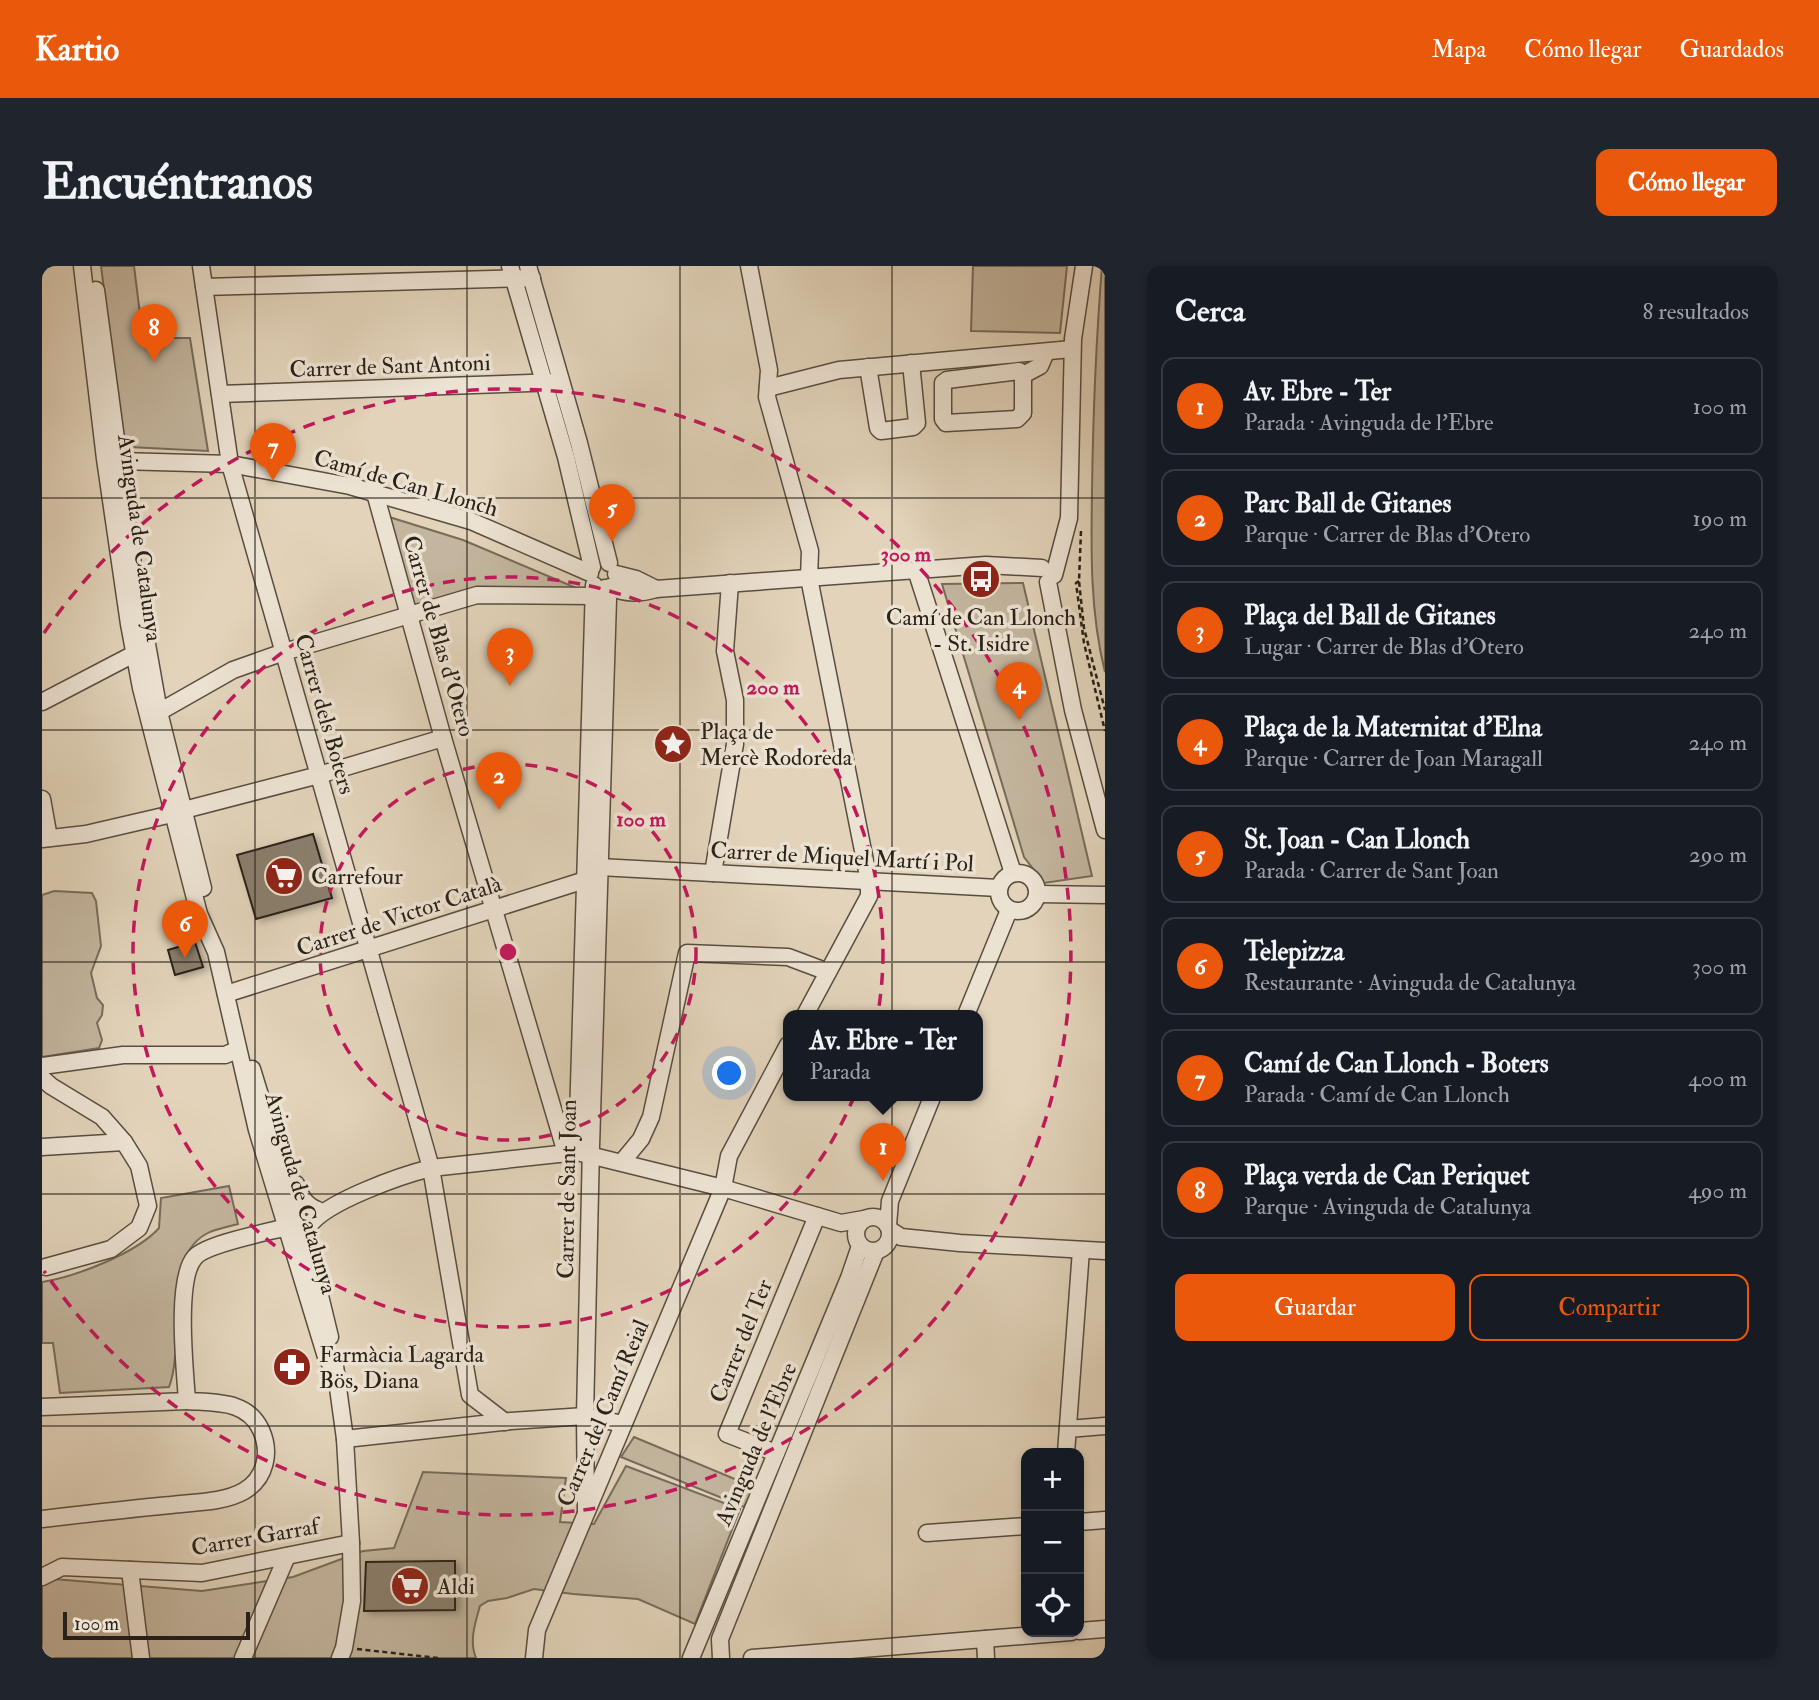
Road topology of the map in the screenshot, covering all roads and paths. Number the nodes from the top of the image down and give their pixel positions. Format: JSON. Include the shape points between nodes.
{"nodes":[{"id":1,"x":82,"y":266,"type":"edge"},
{"id":2,"x":93,"y":266,"type":"edge"},
{"id":3,"x":201,"y":266,"type":"edge"},
{"id":4,"x":749,"y":266,"type":"edge"},
{"id":5,"x":1084,"y":266,"type":"edge"},
{"id":6,"x":512,"y":272,"type":"edge"},
{"id":7,"x":530,"y":272,"type":"edge"},
{"id":8,"x":204,"y":287,"type":"junction"},
{"id":9,"x":86,"y":299,"type":"junction"},
{"id":10,"x":1072,"y":349,"type":"junction"},
{"id":11,"x":1046,"y":352,"type":"junction"},
{"id":12,"x":911,"y":363,"type":"junction"},
{"id":13,"x":868,"y":368,"type":"junction"},
{"id":14,"x":1023,"y":375,"type":"junction"},
{"id":15,"x":561,"y":382,"type":"junction"},
{"id":16,"x":544,"y":383,"type":"junction"},
{"id":17,"x":768,"y":388,"type":"junction"},
{"id":18,"x":220,"y":394,"type":"junction"},
{"id":19,"x":119,"y":461,"type":"junction"},
{"id":20,"x":230,"y":464,"type":"junction"},
{"id":21,"x":375,"y":493,"type":"junction"},
{"id":22,"x":916,"y":570,"type":"junction"},
{"id":23,"x":1048,"y":575,"type":"junction"},
{"id":24,"x":810,"y":578,"type":"junction"},
{"id":25,"x":601,"y":579,"type":"junction"},
{"id":26,"x":730,"y":583,"type":"junction"},
{"id":27,"x":411,"y":615,"type":"junction"},
{"id":28,"x":129,"y":624,"type":"junction"},
{"id":29,"x":284,"y":652,"type":"junction"},
{"id":30,"x":134,"y":654,"type":"junction"},
{"id":31,"x":42,"y":702,"type":"edge"},
{"id":32,"x":1105,"y":710,"type":"edge"},
{"id":33,"x":159,"y":712,"type":"junction"},
{"id":34,"x":1105,"y":731,"type":"edge"},
{"id":35,"x":443,"y":738,"type":"junction"},
{"id":36,"x":319,"y":775,"type":"junction"},
{"id":37,"x":42,"y":799,"type":"edge"},
{"id":38,"x":178,"y":812,"type":"junction"},
{"id":39,"x":1105,"y":830,"type":"edge"},
{"id":40,"x":45,"y":838,"type":"edge"},
{"id":41,"x":599,"y":867,"type":"junction"},
{"id":42,"x":713,"y":873,"type":"junction"},
{"id":43,"x":1013,"y":873,"type":"junction"},
{"id":44,"x":585,"y":880,"type":"junction"},
{"id":45,"x":869,"y":881,"type":"junction"},
{"id":46,"x":999,"y":888,"type":"junction"},
{"id":47,"x":1038,"y":894,"type":"junction"},
{"id":48,"x":1105,"y":895,"type":"edge"},
{"id":49,"x":494,"y":910,"type":"junction"},
{"id":50,"x":1009,"y":910,"type":"junction"},
{"id":51,"x":370,"y":950,"type":"junction"},
{"id":52,"x":216,"y":952,"type":"junction"},
{"id":53,"x":828,"y":972,"type":"junction"},
{"id":54,"x":226,"y":994,"type":"junction"},
{"id":55,"x":808,"y":1010,"type":"edge"},
{"id":56,"x":968,"y":1010,"type":"edge"},
{"id":57,"x":233,"y":1022,"type":"junction"},
{"id":58,"x":237,"y":1050,"type":"junction"},
{"id":59,"x":783,"y":1056,"type":"edge"},
{"id":60,"x":42,"y":1066,"type":"edge"},
{"id":61,"x":42,"y":1078,"type":"edge"},
{"id":62,"x":931,"y":1101,"type":"edge"},
{"id":63,"x":267,"y":1120,"type":"junction"},
{"id":64,"x":124,"y":1142,"type":"junction"},
{"id":65,"x":42,"y":1147,"type":"edge"},
{"id":66,"x":578,"y":1153,"type":"junction"},
{"id":67,"x":622,"y":1162,"type":"junction"},
{"id":68,"x":282,"y":1168,"type":"junction"},
{"id":69,"x":431,"y":1168,"type":"junction"},
{"id":70,"x":723,"y":1188,"type":"junction"},
{"id":71,"x":323,"y":1210,"type":"junction"},
{"id":72,"x":817,"y":1216,"type":"junction"},
{"id":73,"x":293,"y":1224,"type":"junction"},
{"id":74,"x":877,"y":1234,"type":"junction"},
{"id":75,"x":306,"y":1245,"type":"junction"},
{"id":76,"x":1081,"y":1250,"type":"junction"},
{"id":77,"x":1105,"y":1251,"type":"edge"},
{"id":78,"x":46,"y":1267,"type":"dead end"},
{"id":79,"x":336,"y":1373,"type":"junction"},
{"id":80,"x":187,"y":1401,"type":"junction"},
{"id":81,"x":42,"y":1407,"type":"edge"},
{"id":82,"x":585,"y":1416,"type":"junction"},
{"id":83,"x":505,"y":1422,"type":"junction"},
{"id":84,"x":623,"y":1424,"type":"junction"},
{"id":85,"x":1105,"y":1426,"type":"edge"},
{"id":86,"x":1068,"y":1429,"type":"junction"},
{"id":87,"x":345,"y":1438,"type":"junction"},
{"id":88,"x":1066,"y":1448,"type":"edge"},
{"id":89,"x":776,"y":1453,"type":"junction"},
{"id":90,"x":586,"y":1512,"type":"junction"},
{"id":91,"x":42,"y":1519,"type":"edge"},
{"id":92,"x":1105,"y":1520,"type":"edge"},
{"id":93,"x":1084,"y":1522,"type":"edge"},
{"id":94,"x":1021,"y":1526,"type":"edge"},
{"id":95,"x":927,"y":1533,"type":"dead end"},
{"id":96,"x":351,"y":1543,"type":"junction"},
{"id":97,"x":287,"y":1556,"type":"junction"},
{"id":98,"x":130,"y":1570,"type":"junction"},
{"id":99,"x":42,"y":1577,"type":"edge"},
{"id":100,"x":1105,"y":1629,"type":"edge"},
{"id":101,"x":1084,"y":1631,"type":"edge"},
{"id":102,"x":1021,"y":1635,"type":"edge"},
{"id":103,"x":985,"y":1639,"type":"junction"},
{"id":104,"x":342,"y":1655,"type":"edge"},
{"id":105,"x":141,"y":1658,"type":"edge"},
{"id":106,"x":243,"y":1658,"type":"edge"},
{"id":107,"x":435,"y":1658,"type":"edge"},
{"id":108,"x":534,"y":1658,"type":"edge"},
{"id":109,"x":691,"y":1658,"type":"edge"},
{"id":110,"x":721,"y":1658,"type":"edge"},
{"id":111,"x":752,"y":1658,"type":"edge"},
{"id":112,"x":986,"y":1658,"type":"edge"}],
"edges":[{"from":1,"to":9,"type":"street","name":"Avinguda de Catalunya"},
{"from":2,"to":19,"type":"street","name":"Avinguda de Catalunya"},
{"from":3,"to":8,"type":"street","name":"Carrer dels Boters"},
{"from":4,"to":17,"type":"street","via":[[769,370]]},
{"from":5,"to":10,"type":"street"},
{"from":6,"to":7,"type":"street"},
{"from":6,"to":8,"type":"street"},
{"from":6,"to":16,"type":"street","name":"Carrer de Sant Joan"},
{"from":7,"to":15,"type":"street","name":"Carrer de Sant Joan"},
{"from":8,"to":18,"type":"street","name":"Carrer dels Boters"},
{"from":9,"to":19,"type":"street","via":[[111,456]]},
{"from":9,"to":28,"type":"street","name":"Avinguda de Catalunya"},
{"from":10,"to":11,"type":"street"},
{"from":10,"to":23,"type":"street","via":[[1069,518]]},
{"from":11,"to":12,"type":"street"},
{"from":11,"to":14,"type":"street","via":[[1040,366]]},
{"from":12,"to":13,"type":"street"},
{"from":12,"to":13,"type":"street","via":[[917,423],[881,431]]},
{"from":13,"to":17,"type":"street","via":[[839,370]]},
{"from":14,"to":14,"type":"street","via":[[1023,413],[1017,419],[946,423],[943,419],[943,383],[947,380],[1019,371]]},
{"from":15,"to":16,"type":"street","name":"Carrer de Sant Antoni"},
{"from":15,"to":25,"type":"street","name":"Carrer de Sant Joan"},
{"from":16,"to":18,"type":"street","name":"Carrer de Sant Antoni"},
{"from":16,"to":25,"type":"street","name":"Carrer de Sant Joan"},
{"from":17,"to":24,"type":"street","via":[[810,551]]},
{"from":18,"to":20,"type":"street","name":"Carrer dels Boters"},
{"from":19,"to":20,"type":"street","name":"Camí de Can Llonch"},
{"from":19,"to":28,"type":"street","via":[[115,473],[129,577]]},
{"from":19,"to":33,"type":"street","name":"Avinguda de Catalunya"},
{"from":20,"to":21,"type":"street","name":"Camí de Can Llonch"},
{"from":20,"to":29,"type":"street","name":"Carrer dels Boters"},
{"from":21,"to":25,"type":"street","name":"Camí de Can Llonch","via":[[471,521]]},
{"from":21,"to":27,"type":"street","name":"Carrer de Blas d'Otero"},
{"from":22,"to":23,"type":"street","name":"Camí de Can Llonch","via":[[986,565]]},
{"from":22,"to":24,"type":"street","name":"Camí de Can Llonch"},
{"from":22,"to":43,"type":"street"},
{"from":23,"to":39,"type":"street","via":[[1073,710]]},
{"from":24,"to":26,"type":"street","name":"Camí de Can Llonch"},
{"from":24,"to":45,"type":"street"},
{"from":25,"to":26,"type":"street","name":"Camí de Can Llonch","via":[[636,579],[656,589]]},
{"from":25,"to":27,"type":"street","via":[[477,595]]},
{"from":25,"to":41,"type":"street","name":"Carrer de Sant Joan","via":[[608,599]]},
{"from":25,"to":44,"type":"street","name":"Carrer de Sant Joan"},
{"from":26,"to":42,"type":"street","via":[[724,651],[735,700],[735,744]]},
{"from":27,"to":29,"type":"street"},
{"from":27,"to":35,"type":"street","name":"Carrer de Blas d'Otero"},
{"from":28,"to":30,"type":"street","name":"Avinguda de Catalunya"},
{"from":29,"to":33,"type":"street","via":[[233,670]]},
{"from":29,"to":36,"type":"street","name":"Carrer dels Boters"},
{"from":30,"to":31,"type":"street"},
{"from":30,"to":38,"type":"street","name":"Avinguda de Catalunya"},
{"from":32,"to":34,"type":"path","via":[[1084,628],[1080,581],[1076,583],[1084,643]]},
{"from":33,"to":38,"type":"street","name":"Avinguda de Catalunya","via":[[176,779]]},
{"from":35,"to":36,"type":"street"},
{"from":35,"to":49,"type":"street","name":"Carrer de Blas d'Otero"},
{"from":36,"to":38,"type":"street"},
{"from":36,"to":51,"type":"street","name":"Carrer dels Boters"},
{"from":37,"to":40,"type":"street"},
{"from":38,"to":40,"type":"street","via":[[86,834]]},
{"from":38,"to":52,"type":"street","name":"Avinguda de Catalunya","via":[[204,891]]},
{"from":38,"to":52,"type":"street","name":"Avinguda de Catalunya","via":[[199,914]]},
{"from":41,"to":42,"type":"street","name":"Carrer de Miquel Martí i Pol"},
{"from":41,"to":44,"type":"street"},
{"from":41,"to":66,"type":"street","name":"Carrer de Sant Joan"},
{"from":42,"to":45,"type":"street","name":"Carrer de Miquel Martí i Pol"},
{"from":43,"to":46,"type":"street"},
{"from":43,"to":47,"type":"street","via":[[1033,880]]},
{"from":44,"to":49,"type":"street","name":"Carrer de Victor Català"},
{"from":44,"to":66,"type":"street","name":"Carrer de Sant Joan"},
{"from":45,"to":46,"type":"street","name":"Carrer de Miquel Martí i Pol"},
{"from":45,"to":53,"type":"street","via":[[869,896]]},
{"from":46,"to":50,"type":"street","via":[[1001,902]]},
{"from":47,"to":48,"type":"street"},
{"from":47,"to":50,"type":"street","via":[[1030,908]]},
{"from":49,"to":51,"type":"street","name":"Carrer de Victor Català"},
{"from":49,"to":66,"type":"street","name":"Carrer de Blas d'Otero"},
{"from":50,"to":56,"type":"street"},
{"from":51,"to":54,"type":"street","name":"Carrer de Victor Català"},
{"from":51,"to":69,"type":"street","name":"Carrer dels Boters"},
{"from":52,"to":54,"type":"street","name":"Avinguda de Catalunya"},
{"from":53,"to":55,"type":"street"},
{"from":53,"to":67,"type":"street","via":[[788,957],[687,953],[651,1117]]},
{"from":54,"to":57,"type":"street","name":"Avinguda de Catalunya"},
{"from":57,"to":58,"type":"street","name":"Avinguda de Catalunya"},
{"from":57,"to":63,"type":"street","name":"Avinguda de Catalunya"},
{"from":58,"to":60,"type":"street","via":[[225,1055],[123,1055]]},
{"from":58,"to":73,"type":"street","name":"Avinguda de Catalunya","via":[[257,1130]]},
{"from":59,"to":70,"type":"street","name":"Carrer del Camí Reial","via":[[729,1156]]},
{"from":61,"to":64,"type":"street","via":[[102,1116]]},
{"from":62,"to":74,"type":"street","name":"Avinguda de l'Ebre"},
{"from":63,"to":68,"type":"street","name":"Avinguda de Catalunya"},
{"from":63,"to":73,"type":"street","via":[[269,1150]]},
{"from":64,"to":65,"type":"street"},
{"from":64,"to":78,"type":"street","via":[[139,1166],[148,1206],[139,1228],[111,1249]]},
{"from":66,"to":67,"type":"street"},
{"from":66,"to":69,"type":"street"},
{"from":66,"to":82,"type":"street","name":"Carrer de Sant Joan"},
{"from":67,"to":70,"type":"street"},
{"from":68,"to":71,"type":"street","via":[[294,1178],[309,1207]]},
{"from":68,"to":73,"type":"street","name":"Avinguda de Catalunya"},
{"from":69,"to":71,"type":"street"},
{"from":69,"to":83,"type":"street","name":"Carrer dels Boters","via":[[470,1395]]},
{"from":70,"to":72,"type":"street"},
{"from":70,"to":84,"type":"street","name":"Carrer del Camí Reial"},
{"from":71,"to":73,"type":"street"},
{"from":71,"to":75,"type":"street","via":[[306,1231]]},
{"from":72,"to":74,"type":"street"},
{"from":72,"to":89,"type":"street","name":"Carrer del Ter","via":[[727,1434]]},
{"from":73,"to":75,"type":"street","name":"Avinguda de Catalunya"},
{"from":73,"to":79,"type":"street","name":"Avinguda de Catalunya","via":[[314,1317]]},
{"from":73,"to":80,"type":"street","via":[[196,1255],[187,1269],[183,1306]]},
{"from":74,"to":76,"type":"street"},
{"from":74,"to":89,"type":"street","name":"Avinguda de l'Ebre","via":[[849,1278]]},
{"from":74,"to":110,"type":"street","name":"Avinguda de l'Ebre","via":[[720,1639]]},
{"from":75,"to":79,"type":"street","name":"Avinguda de Catalunya"},
{"from":76,"to":77,"type":"street"},
{"from":76,"to":86,"type":"street"},
{"from":79,"to":87,"type":"street","name":"Avinguda de Catalunya"},
{"from":80,"to":81,"type":"street"},
{"from":80,"to":91,"type":"street","via":[[233,1404],[254,1417],[267,1448],[262,1473],[251,1487],[222,1499]]},
{"from":82,"to":83,"type":"street"},
{"from":82,"to":84,"type":"street"},
{"from":82,"to":90,"type":"street","name":"Carrer de Sant Joan"},
{"from":83,"to":87,"type":"street"},
{"from":84,"to":90,"type":"street","name":"Carrer del Camí Reial"},
{"from":85,"to":86,"type":"street"},
{"from":86,"to":88,"type":"street"},
{"from":87,"to":96,"type":"street","name":"Avinguda de Catalunya"},
{"from":89,"to":109,"type":"street","name":"Avinguda de l'Ebre"},
{"from":90,"to":108,"type":"street","name":"Carrer del Camí Reial","via":[[537,1630]]},
{"from":92,"to":93,"type":"street"},
{"from":94,"to":95,"type":"street"},
{"from":96,"to":97,"type":"street","name":"Carrer Garraf"},
{"from":96,"to":104,"type":"street","name":"Avinguda de Catalunya","via":[[352,1601]]},
{"from":97,"to":98,"type":"street","name":"Carrer Garraf","via":[[202,1573]]},
{"from":97,"to":106,"type":"street"},
{"from":98,"to":99,"type":"street","name":"Carrer Garraf","via":[[62,1567]]},
{"from":98,"to":105,"type":"street"},
{"from":100,"to":101,"type":"street"},
{"from":102,"to":103,"type":"street"},
{"from":103,"to":111,"type":"street"},
{"from":103,"to":112,"type":"street"},
{"from":104,"to":107,"type":"path"}]}
